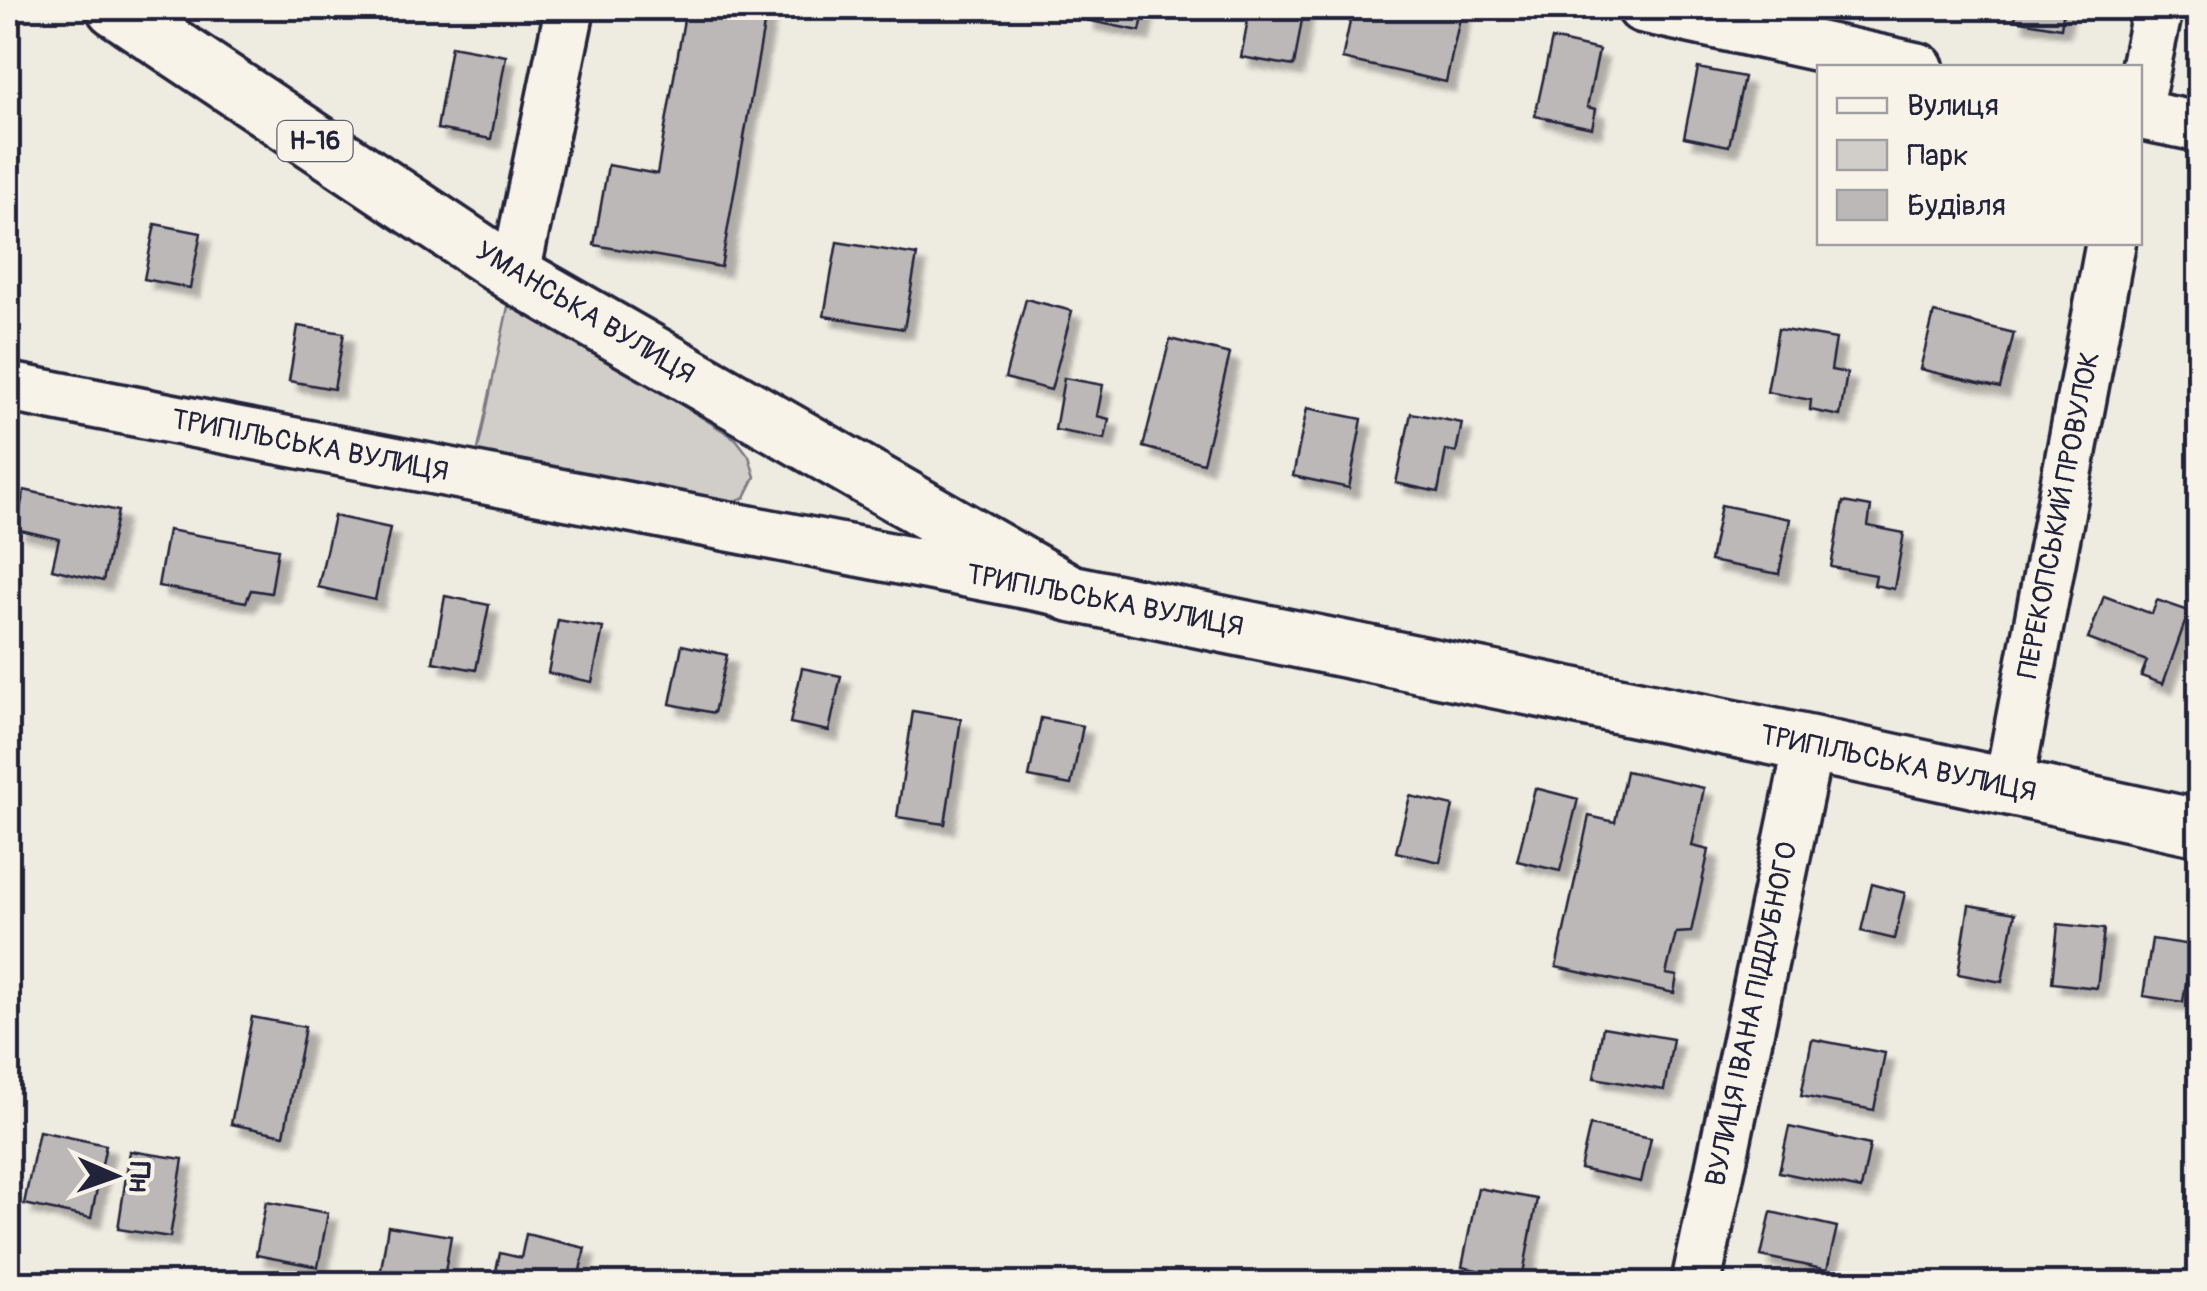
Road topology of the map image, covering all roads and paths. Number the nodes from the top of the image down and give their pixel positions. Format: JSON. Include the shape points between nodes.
{"nodes":[{"id":1,"x":115,"y":8,"type":"edge"},
{"id":2,"x":570,"y":8,"type":"edge"},
{"id":3,"x":1642,"y":8,"type":"edge"},
{"id":4,"x":2158,"y":8,"type":"edge"},
{"id":5,"x":1905,"y":65,"type":"edge"},
{"id":6,"x":2142,"y":84,"type":"edge"},
{"id":7,"x":2142,"y":115,"type":"edge"},
{"id":8,"x":2200,"y":127,"type":"edge"},
{"id":9,"x":2110,"y":245,"type":"edge"},
{"id":10,"x":515,"y":275,"type":"junction"},
{"id":11,"x":8,"y":388,"type":"edge"},
{"id":12,"x":1070,"y":593,"type":"junction"},
{"id":13,"x":1808,"y":744,"type":"junction"},
{"id":14,"x":2008,"y":788,"type":"junction"},
{"id":15,"x":2200,"y":828,"type":"edge"},
{"id":16,"x":1696,"y":1284,"type":"edge"}],
"edges":[{"from":1,"to":10,"type":"main road","name":"УМАНСЬКА ВУЛИЦЯ","number":"Н-16"},
{"from":2,"to":10,"type":"street"},
{"from":3,"to":5,"type":"street"},
{"from":4,"to":6,"type":"street"},
{"from":7,"to":8,"type":"street"},
{"from":9,"to":14,"type":"street","name":"ПЕРЕКОПСЬКИЙ ПРОВУЛОК"},
{"from":10,"to":12,"type":"main road","name":"УМАНСЬКА ВУЛИЦЯ"},
{"from":11,"to":12,"type":"street","name":"ТРИПІЛЬСЬКА ВУЛИЦЯ"},
{"from":12,"to":13,"type":"main road","name":"ТРИПІЛЬСЬКА ВУЛИЦЯ"},
{"from":13,"to":14,"type":"main road","name":"ТРИПІЛЬСЬКА ВУЛИЦЯ"},
{"from":13,"to":16,"type":"street","name":"ВУЛИЦЯ ІВАНА ПІДДУБНОГО"},
{"from":14,"to":15,"type":"main road","name":"ТРИПІЛЬСЬКА ВУЛИЦЯ"}]}
